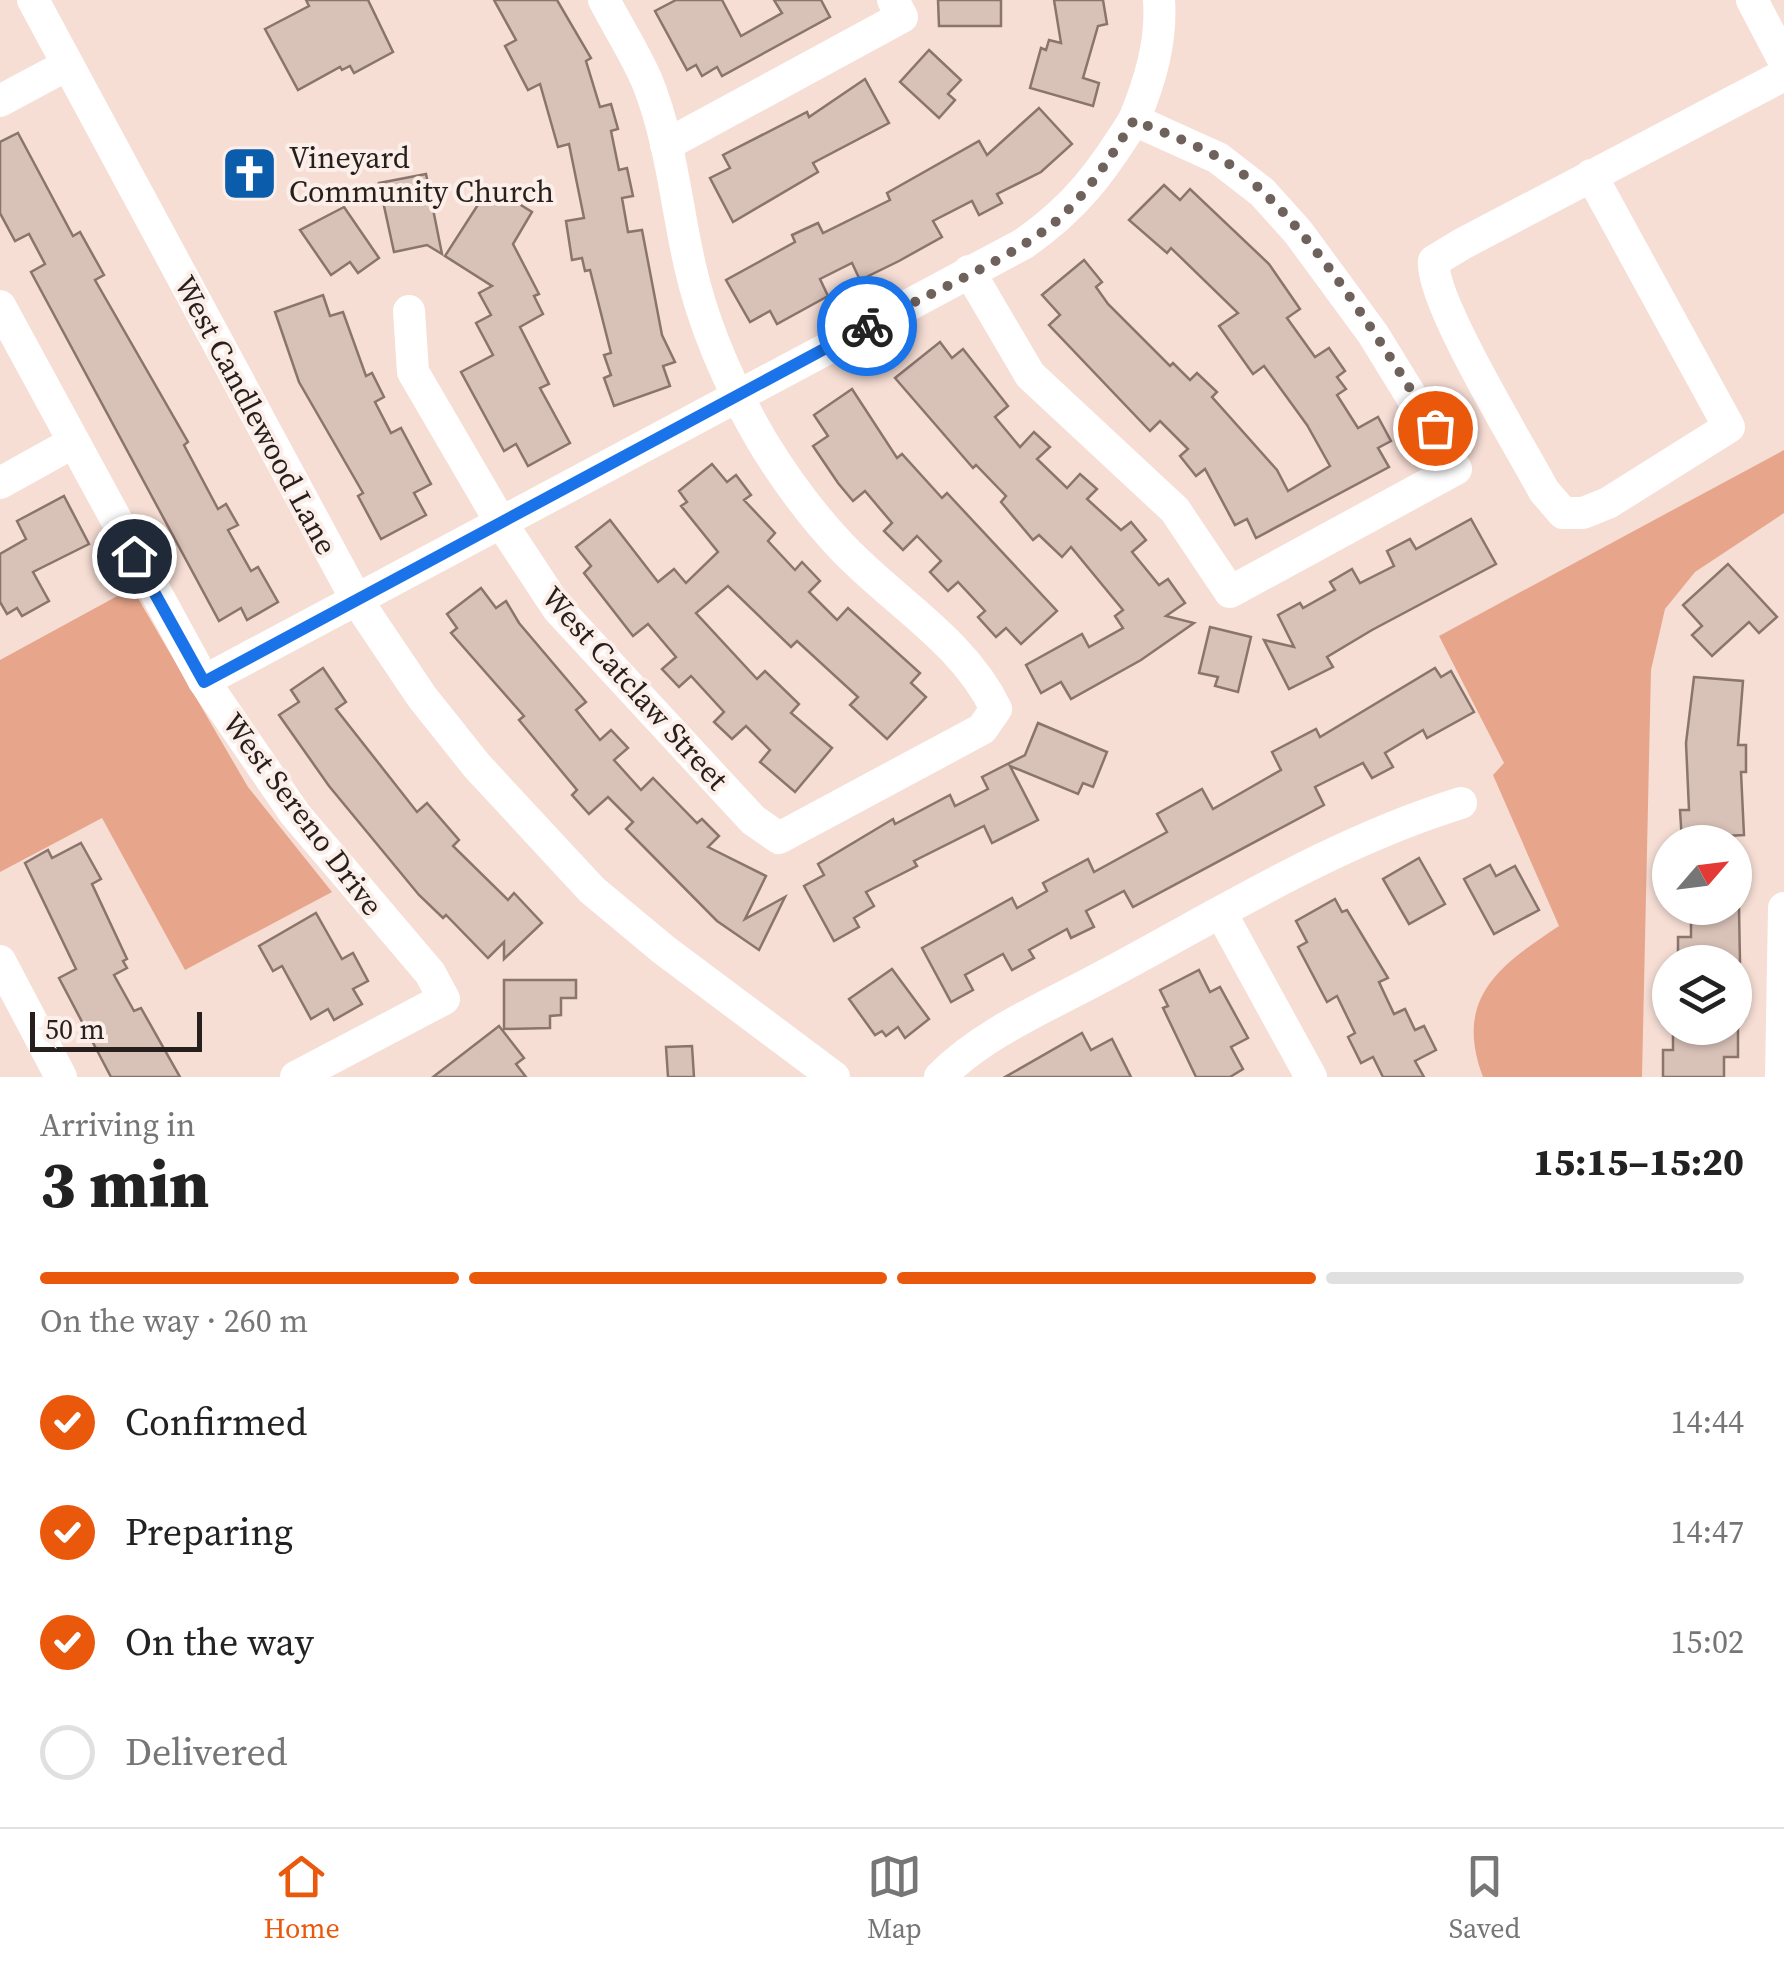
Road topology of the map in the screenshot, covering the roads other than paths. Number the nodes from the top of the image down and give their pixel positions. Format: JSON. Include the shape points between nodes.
{"nodes":[{"id":1,"x":33,"y":0,"type":"edge"},
{"id":2,"x":604,"y":0,"type":"edge"},
{"id":3,"x":1159,"y":0,"type":"edge"},
{"id":4,"x":1752,"y":0,"type":"edge"},
{"id":5,"x":897,"y":8,"type":"edge"},
{"id":6,"x":1784,"y":61,"type":"edge"},
{"id":7,"x":67,"y":65,"type":"junction"},
{"id":8,"x":1784,"y":75,"type":"edge"},
{"id":9,"x":0,"y":101,"type":"edge"},
{"id":10,"x":1134,"y":120,"type":"junction"},
{"id":11,"x":666,"y":145,"type":"junction"},
{"id":12,"x":1590,"y":175,"type":"junction"},
{"id":13,"x":969,"y":271,"type":"junction"},
{"id":14,"x":0,"y":306,"type":"edge"},
{"id":15,"x":409,"y":312,"type":"dead end"},
{"id":16,"x":738,"y":396,"type":"junction"},
{"id":17,"x":74,"y":442,"type":"junction"},
{"id":18,"x":0,"y":482,"type":"edge"},
{"id":19,"x":500,"y":521,"type":"junction"},
{"id":20,"x":356,"y":599,"type":"junction"},
{"id":21,"x":204,"y":682,"type":"junction"},
{"id":22,"x":1461,"y":802,"type":"dead end"},
{"id":23,"x":1784,"y":908,"type":"edge"},
{"id":24,"x":1221,"y":913,"type":"junction"},
{"id":25,"x":0,"y":961,"type":"edge"},
{"id":26,"x":1783,"y":1004,"type":"edge"},
{"id":27,"x":61,"y":1077,"type":"edge"},
{"id":28,"x":296,"y":1077,"type":"edge"},
{"id":29,"x":834,"y":1077,"type":"edge"},
{"id":30,"x":940,"y":1077,"type":"edge"},
{"id":31,"x":1311,"y":1077,"type":"edge"},
{"id":32,"x":1782,"y":1077,"type":"edge"}],
"edges":[{"from":1,"to":7,"type":"street","name":"West Candlewood Lane"},
{"from":2,"to":11,"type":"street","via":[[646,81]]},
{"from":3,"to":10,"type":"street","via":[[1149,83]]},
{"from":4,"to":6,"type":"street"},
{"from":5,"to":11,"type":"street"},
{"from":7,"to":9,"type":"street"},
{"from":7,"to":20,"type":"street","name":"West Candlewood Lane"},
{"from":8,"to":12,"type":"street"},
{"from":10,"to":13,"type":"street","via":[[1062,216]]},
{"from":10,"to":13,"type":"street","via":[[1218,158],[1262,192],[1373,334],[1456,469],[1230,592],[1175,510],[1030,375]]},
{"from":11,"to":16,"type":"street","via":[[690,269]]},
{"from":12,"to":12,"type":"street","via":[[1434,261],[1432,276],[1544,491],[1563,513],[1608,503],[1729,427]]},
{"from":13,"to":16,"type":"street"},
{"from":14,"to":17,"type":"street","name":"West Sereno Drive"},
{"from":15,"to":19,"type":"street","name":"West Catclaw Street","via":[[413,372]]},
{"from":16,"to":19,"type":"street"},
{"from":16,"to":19,"type":"street","name":"West Catclaw Street","via":[[796,491],[840,546],[984,684],[996,709],[982,729],[779,838],[753,820],[558,609]]},
{"from":17,"to":18,"type":"street"},
{"from":17,"to":21,"type":"street","name":"West Sereno Drive"},
{"from":19,"to":20,"type":"street"},
{"from":20,"to":21,"type":"street"},
{"from":20,"to":29,"type":"street","name":"West Candlewood Lane","via":[[477,766],[592,890]]},
{"from":21,"to":28,"type":"street","name":"West Sereno Drive","via":[[295,814],[430,973],[444,1000]]},
{"from":22,"to":24,"type":"street","via":[[1398,822]]},
{"from":23,"to":26,"type":"street"},
{"from":24,"to":30,"type":"street","via":[[993,1036]]},
{"from":24,"to":31,"type":"street"},
{"from":25,"to":27,"type":"street"},
{"from":26,"to":32,"type":"street"}]}
